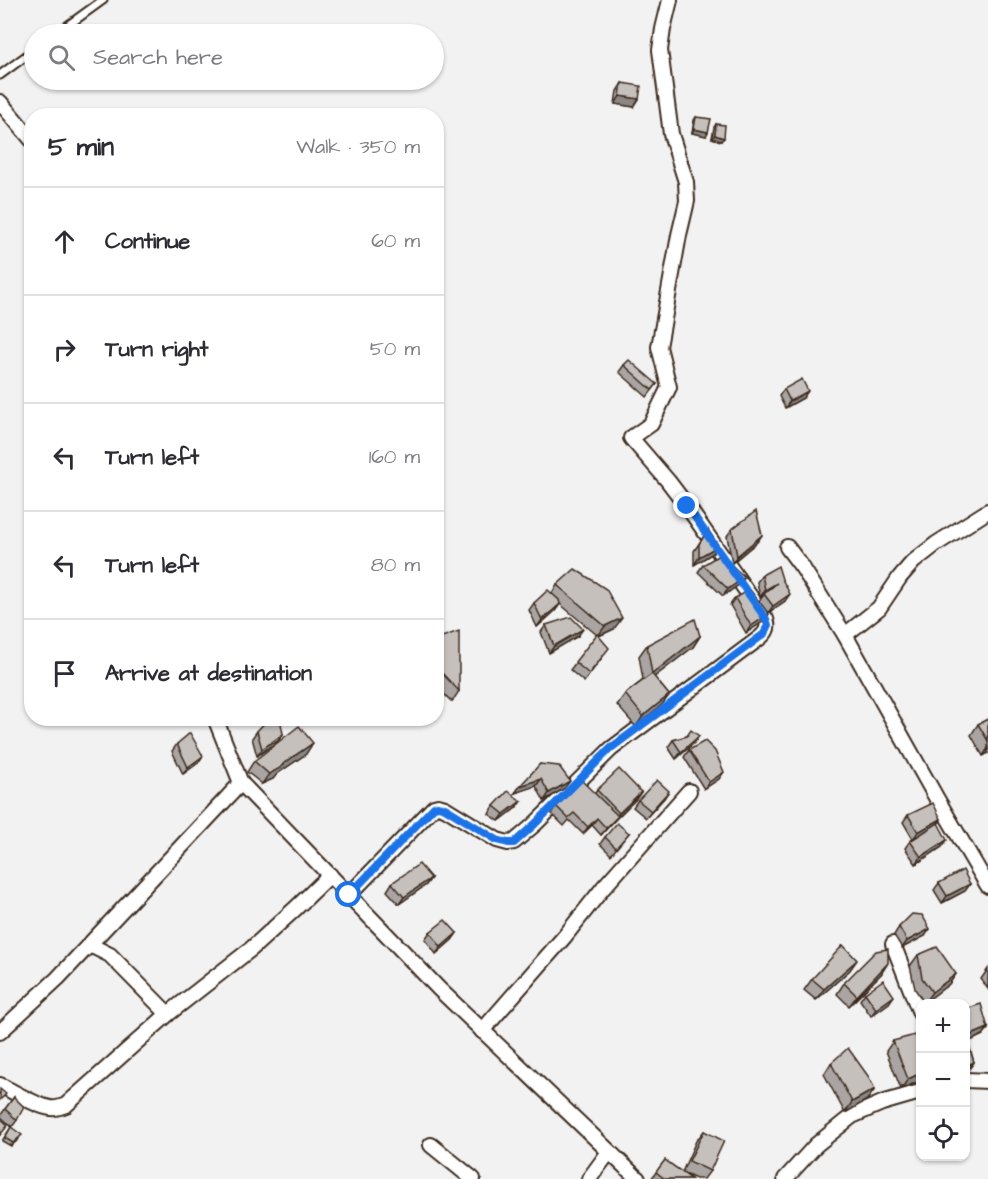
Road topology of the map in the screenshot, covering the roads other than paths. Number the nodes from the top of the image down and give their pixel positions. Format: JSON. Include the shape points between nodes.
{"nodes":[{"id":1,"x":103,"y":0,"type":"edge"},
{"id":2,"x":669,"y":0,"type":"edge"},
{"id":3,"x":70,"y":24,"type":"edge"},
{"id":4,"x":24,"y":57,"type":"edge"},
{"id":5,"x":0,"y":75,"type":"edge"},
{"id":6,"x":0,"y":102,"type":"edge"},
{"id":7,"x":24,"y":130,"type":"edge"},
{"id":8,"x":988,"y":511,"type":"edge"},
{"id":9,"x":787,"y":548,"type":"dead end"},
{"id":10,"x":845,"y":635,"type":"junction"},
{"id":11,"x":218,"y":726,"type":"edge"},
{"id":12,"x":241,"y":783,"type":"junction"},
{"id":13,"x":689,"y":791,"type":"dead end"},
{"id":14,"x":330,"y":875,"type":"junction"},
{"id":15,"x":988,"y":886,"type":"edge"},
{"id":16,"x":349,"y":895,"type":"junction"},
{"id":17,"x":893,"y":944,"type":"dead end"},
{"id":18,"x":87,"y":946,"type":"junction"},
{"id":19,"x":916,"y":1001,"type":"edge"},
{"id":20,"x":168,"y":1014,"type":"junction"},
{"id":21,"x":482,"y":1031,"type":"junction"},
{"id":22,"x":0,"y":1032,"type":"edge"},
{"id":23,"x":970,"y":1080,"type":"edge"},
{"id":24,"x":988,"y":1081,"type":"edge"},
{"id":25,"x":0,"y":1084,"type":"edge"},
{"id":26,"x":916,"y":1093,"type":"edge"},
{"id":27,"x":431,"y":1145,"type":"dead end"},
{"id":28,"x":609,"y":1152,"type":"junction"},
{"id":29,"x":473,"y":1179,"type":"edge"},
{"id":30,"x":590,"y":1179,"type":"edge"},
{"id":31,"x":638,"y":1179,"type":"edge"},
{"id":32,"x":785,"y":1179,"type":"edge"}],
"edges":[{"from":1,"to":3,"type":"lane"},
{"from":2,"to":16,"type":"street","via":[[660,50],[671,134],[686,182],[687,201],[659,347],[669,387],[651,424],[631,438],[687,506],[766,619],[768,628],[611,748],[517,841],[497,840],[448,809],[434,807]]},
{"from":4,"to":5,"type":"lane"},
{"from":6,"to":7,"type":"street"},
{"from":8,"to":10,"type":"street","via":[[913,562],[879,608]]},
{"from":9,"to":10,"type":"street"},
{"from":10,"to":15,"type":"street"},
{"from":11,"to":12,"type":"street"},
{"from":12,"to":14,"type":"street"},
{"from":12,"to":18,"type":"street"},
{"from":13,"to":21,"type":"street"},
{"from":14,"to":16,"type":"street"},
{"from":14,"to":20,"type":"street","via":[[251,949]]},
{"from":16,"to":21,"type":"street"},
{"from":17,"to":19,"type":"street"},
{"from":18,"to":20,"type":"street","via":[[110,955]]},
{"from":18,"to":22,"type":"street"},
{"from":20,"to":25,"type":"street","via":[[66,1105],[52,1109]]},
{"from":21,"to":28,"type":"street"},
{"from":23,"to":24,"type":"street"},
{"from":26,"to":32,"type":"street","via":[[852,1116],[816,1145]]},
{"from":27,"to":29,"type":"street"},
{"from":28,"to":30,"type":"street"},
{"from":28,"to":31,"type":"street"}]}
